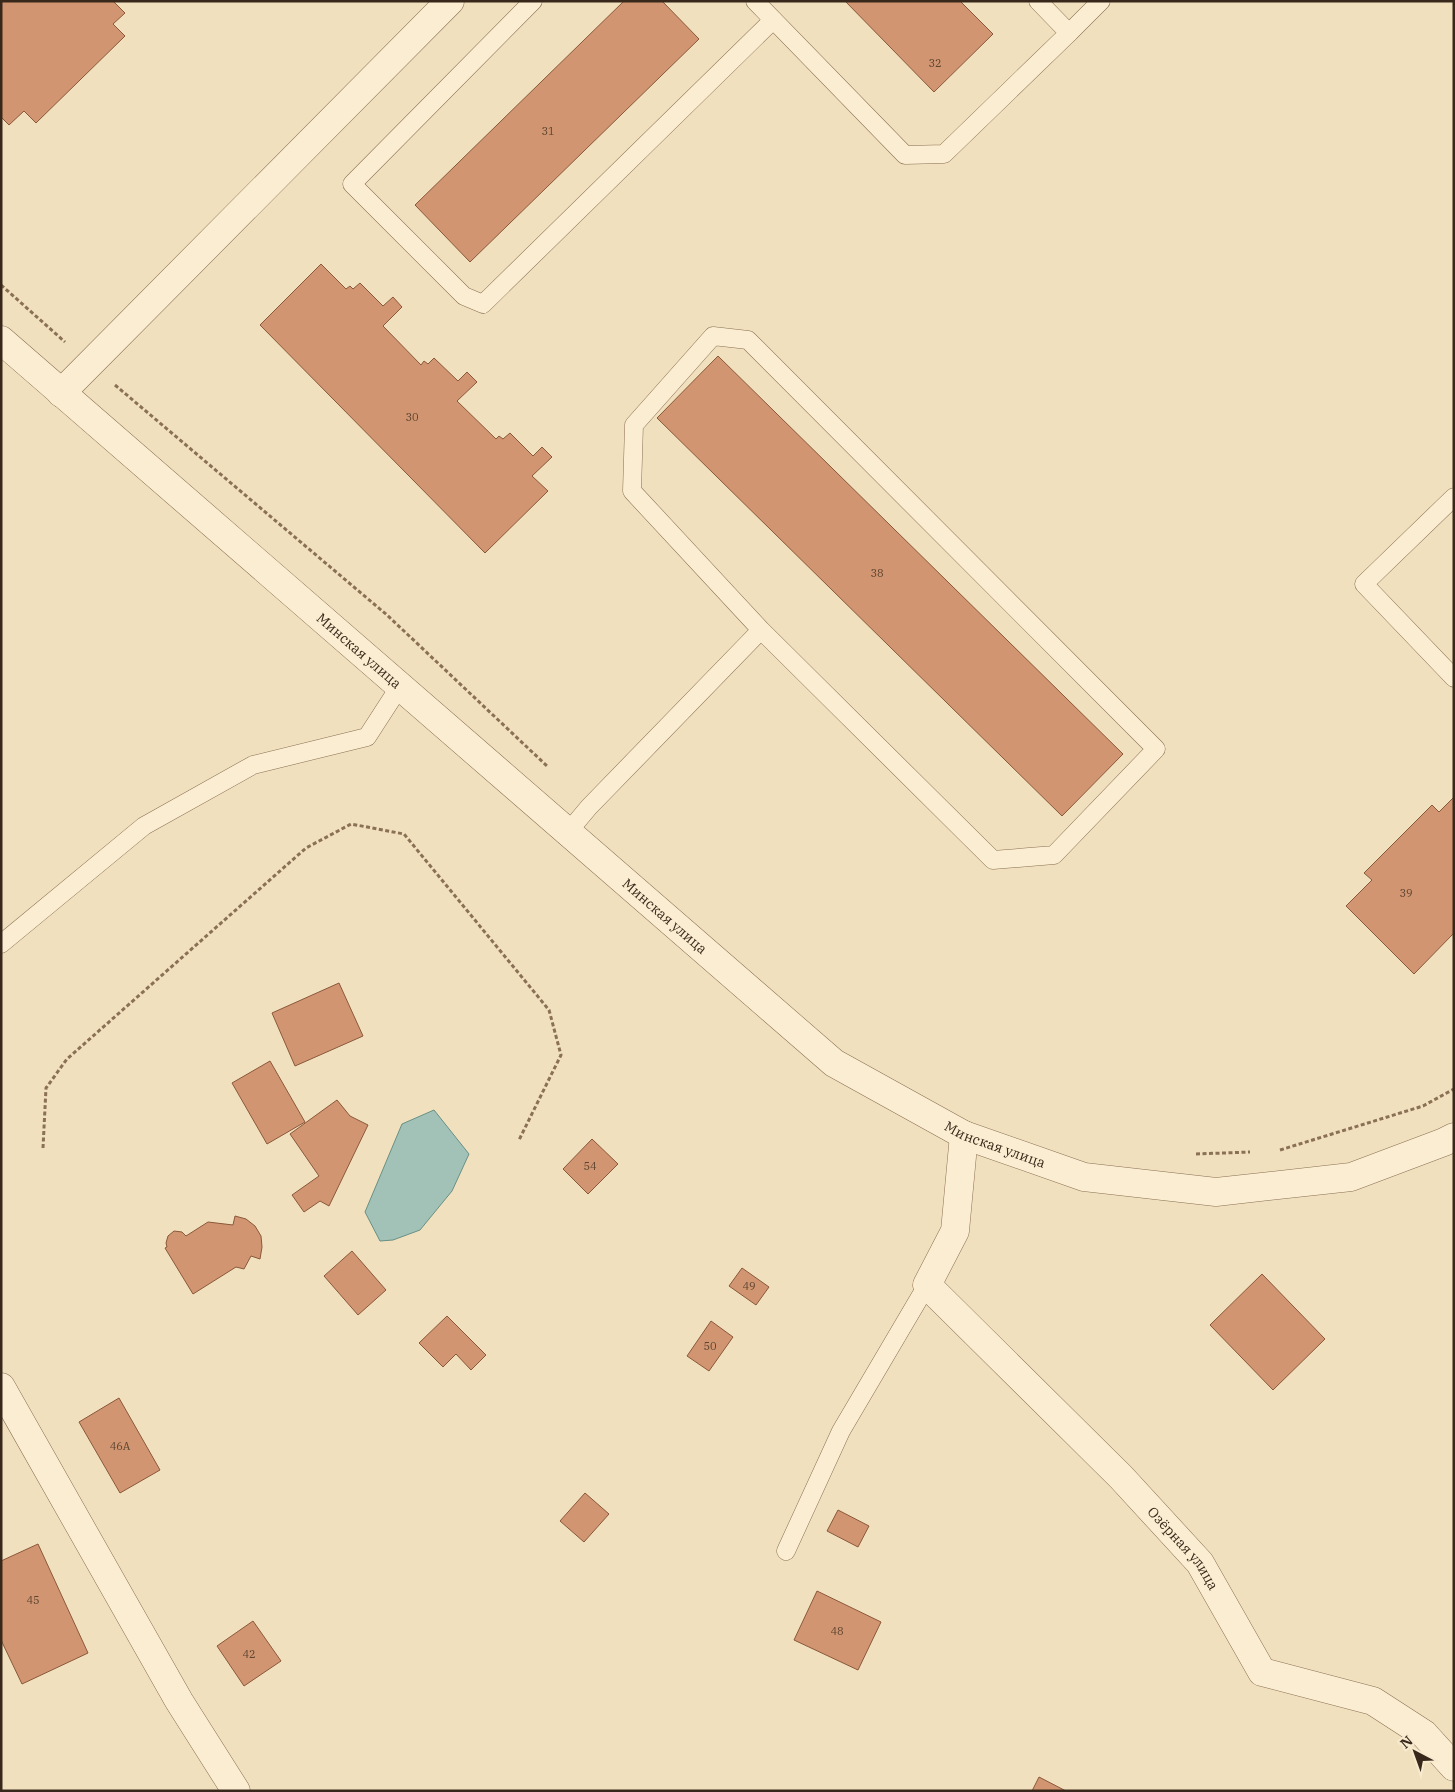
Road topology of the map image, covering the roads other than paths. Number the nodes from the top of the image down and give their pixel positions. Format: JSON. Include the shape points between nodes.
{"nodes":[{"id":1,"x":532,"y":1,"type":"edge"},
{"id":2,"x":755,"y":1,"type":"edge"},
{"id":3,"x":1038,"y":1,"type":"edge"},
{"id":4,"x":1101,"y":1,"type":"edge"},
{"id":5,"x":444,"y":4,"type":"edge"},
{"id":6,"x":773,"y":20,"type":"junction"},
{"id":7,"x":1069,"y":33,"type":"junction"},
{"id":8,"x":1,"y":340,"type":"edge"},
{"id":9,"x":61,"y":393,"type":"junction"},
{"id":10,"x":1454,"y":497,"type":"edge"},
{"id":11,"x":761,"y":630,"type":"junction"},
{"id":12,"x":1454,"y":678,"type":"edge"},
{"id":13,"x":400,"y":686,"type":"junction"},
{"id":14,"x":568,"y":832,"type":"junction"},
{"id":15,"x":1,"y":944,"type":"edge"},
{"id":16,"x":964,"y":1135,"type":"junction"},
{"id":17,"x":1454,"y":1137,"type":"edge"},
{"id":18,"x":926,"y":1285,"type":"junction"},
{"id":19,"x":1,"y":1387,"type":"edge"},
{"id":20,"x":786,"y":1551,"type":"dead end"},
{"id":21,"x":1454,"y":1767,"type":"edge"},
{"id":22,"x":236,"y":1791,"type":"edge"}],
"edges":[{"from":1,"to":6,"type":"lane","via":[[352,184],[464,296],[483,304]]},
{"from":2,"to":6,"type":"lane"},
{"from":3,"to":7,"type":"lane"},
{"from":4,"to":7,"type":"lane"},
{"from":5,"to":9,"type":"street"},
{"from":6,"to":7,"type":"lane","via":[[905,155],[944,154]]},
{"from":8,"to":9,"type":"street","name":"Минская улица"},
{"from":9,"to":13,"type":"street","name":"Минская улица"},
{"from":10,"to":12,"type":"lane","via":[[1364,584]]},
{"from":11,"to":11,"type":"lane","via":[[993,860],[1054,855],[1156,749],[748,340],[713,336],[634,425],[632,491]]},
{"from":11,"to":14,"type":"lane"},
{"from":13,"to":14,"type":"street","name":"Минская улица"},
{"from":13,"to":15,"type":"lane","via":[[367,737],[253,765],[144,826]]},
{"from":14,"to":16,"type":"street","name":"Минская улица","via":[[834,1063]]},
{"from":16,"to":17,"type":"street","name":"Минская улица","via":[[1084,1177],[1216,1192],[1351,1177]]},
{"from":16,"to":18,"type":"street","via":[[955,1232]]},
{"from":18,"to":20,"type":"lane","via":[[841,1431]]},
{"from":18,"to":21,"type":"street","name":"Озёрная улица","via":[[1121,1476],[1200,1563],[1262,1672],[1372,1701],[1424,1734]]},
{"from":19,"to":22,"type":"street","via":[[179,1701]]}]}
